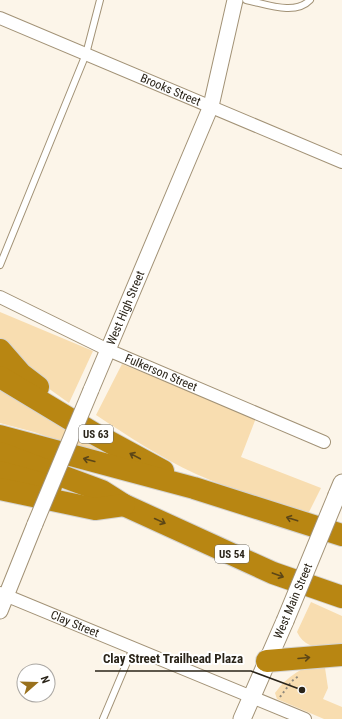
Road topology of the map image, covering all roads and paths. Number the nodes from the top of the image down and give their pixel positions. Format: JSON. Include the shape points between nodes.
{"nodes":[{"id":1,"x":100,"y":0,"type":"edge"},
{"id":2,"x":235,"y":0,"type":"edge"},
{"id":3,"x":246,"y":0,"type":"edge"},
{"id":4,"x":310,"y":0,"type":"edge"},
{"id":5,"x":0,"y":18,"type":"edge"},
{"id":6,"x":86,"y":54,"type":"junction"},
{"id":7,"x":211,"y":106,"type":"junction"},
{"id":8,"x":342,"y":162,"type":"edge"},
{"id":9,"x":0,"y":265,"type":"edge"},
{"id":10,"x":0,"y":297,"type":"edge"},
{"id":11,"x":0,"y":350,"type":"edge"},
{"id":12,"x":108,"y":350,"type":"junction"},
{"id":13,"x":0,"y":377,"type":"edge"},
{"id":14,"x":93,"y":433,"type":"junction"},
{"id":15,"x":0,"y":436,"type":"edge"},
{"id":16,"x":324,"y":442,"type":"dead end"},
{"id":17,"x":0,"y":454,"type":"edge"},
{"id":18,"x":0,"y":472,"type":"edge"},
{"id":19,"x":194,"y":488,"type":"junction"},
{"id":20,"x":0,"y":489,"type":"edge"},
{"id":21,"x":340,"y":489,"type":"edge"},
{"id":22,"x":124,"y":505,"type":"junction"},
{"id":23,"x":342,"y":535,"type":"edge"},
{"id":24,"x":3,"y":594,"type":"edge"},
{"id":25,"x":342,"y":597,"type":"edge"},
{"id":26,"x":0,"y":611,"type":"edge"},
{"id":27,"x":133,"y":648,"type":"junction"},
{"id":28,"x":342,"y":655,"type":"edge"},
{"id":29,"x":267,"y":661,"type":"junction"},
{"id":30,"x":302,"y":674,"type":"dead end"},
{"id":31,"x":251,"y":697,"type":"junction"},
{"id":32,"x":276,"y":707,"type":"junction"},
{"id":33,"x":103,"y":719,"type":"edge"},
{"id":34,"x":242,"y":719,"type":"edge"},
{"id":35,"x":305,"y":719,"type":"edge"}],
"edges":[{"from":1,"to":6,"type":"lane"},
{"from":2,"to":7,"type":"street","name":"West High Street"},
{"from":3,"to":4,"type":"lane","via":[[294,9]]},
{"from":5,"to":6,"type":"street","name":"Brooks Street"},
{"from":6,"to":7,"type":"street","name":"Brooks Street"},
{"from":6,"to":9,"type":"lane"},
{"from":7,"to":8,"type":"street","name":"Brooks Street"},
{"from":7,"to":12,"type":"street","name":"West High Street"},
{"from":10,"to":12,"type":"street","name":"Fulkerson Street"},
{"from":11,"to":14,"type":"highway","via":[[21,374]]},
{"from":12,"to":16,"type":"street","name":"Fulkerson Street"},
{"from":12,"to":24,"type":"street","name":"West High Street","bridge":true},
{"from":13,"to":14,"type":"highway","number":"US 63"},
{"from":19,"to":14,"type":"highway","number":"US 63","one_way":true},
{"from":19,"to":15,"type":"highway","one_way":true},
{"from":17,"to":22,"type":"highway","number":"US 54","via":[[102,491]]},
{"from":18,"to":22,"type":"highway"},
{"from":23,"to":19,"type":"highway","one_way":true},
{"from":20,"to":22,"type":"highway","via":[[95,509]]},
{"from":21,"to":29,"type":"main road","name":"West Main Street","bridge":true},
{"from":22,"to":25,"type":"highway","number":"US 54","one_way":true,"via":[[273,573]]},
{"from":24,"to":26,"type":"street","name":"West High Street"},
{"from":24,"to":27,"type":"street","name":"Clay Street"},
{"from":27,"to":31,"type":"street","name":"Clay Street"},
{"from":27,"to":33,"type":"lane"},
{"from":29,"to":28,"type":"highway","one_way":true},
{"from":29,"to":31,"type":"main road","name":"West Main Street"},
{"from":30,"to":32,"type":"path","via":[[286,688]]},
{"from":31,"to":32,"type":"street","name":"Clay Street"},
{"from":31,"to":34,"type":"main road","name":"West Main Street"},
{"from":32,"to":35,"type":"street","name":"Clay Street"}]}
